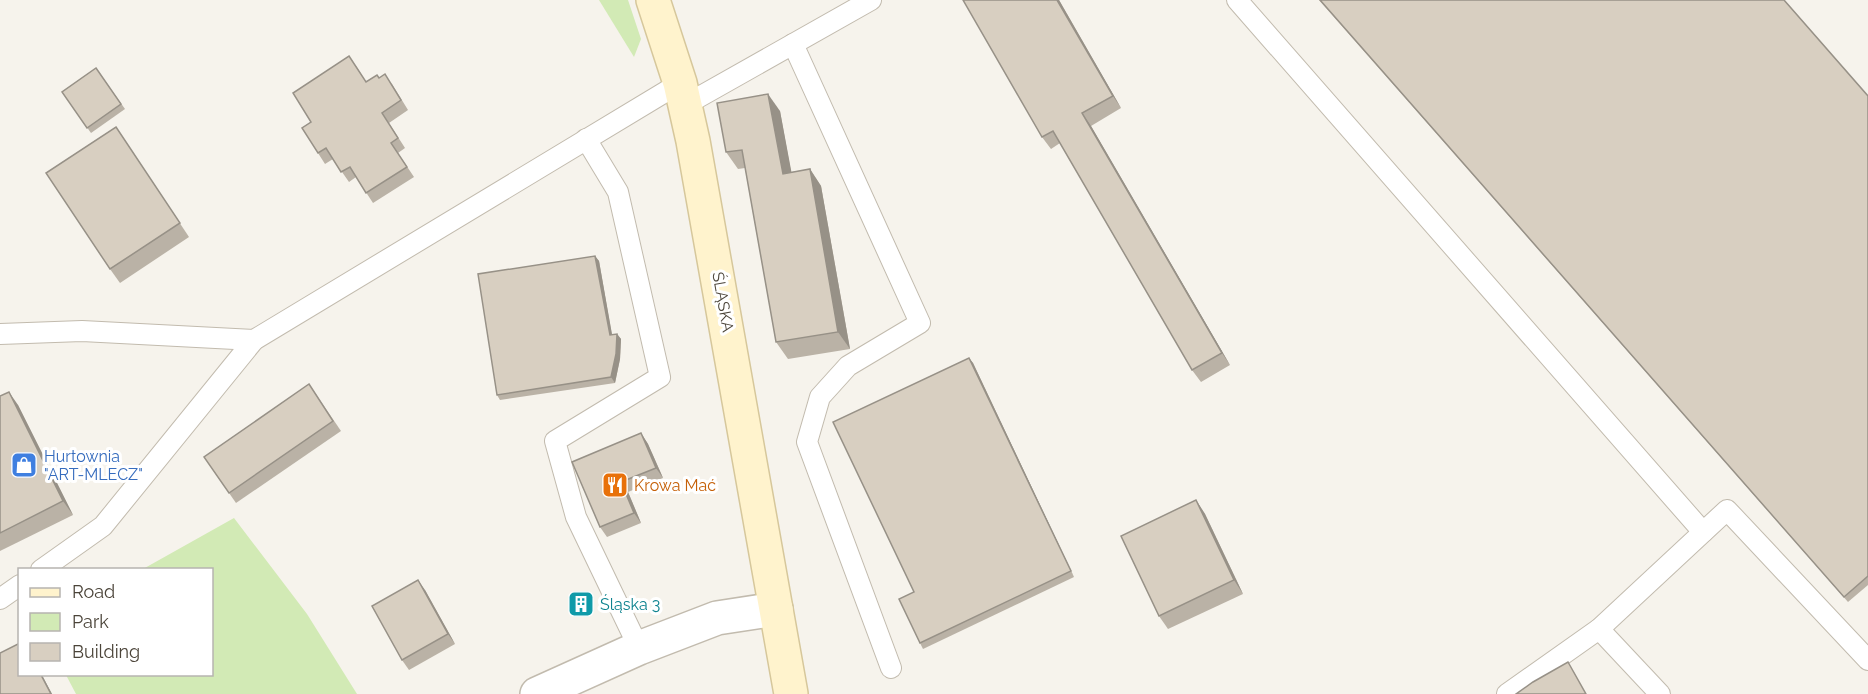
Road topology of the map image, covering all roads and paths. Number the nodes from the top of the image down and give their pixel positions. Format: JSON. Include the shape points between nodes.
{"nodes":[{"id":1,"x":652,"y":0,"type":"edge"},
{"id":2,"x":871,"y":0,"type":"edge"},
{"id":3,"x":1237,"y":0,"type":"edge"},
{"id":4,"x":793,"y":44,"type":"junction"},
{"id":5,"x":682,"y":94,"type":"junction"},
{"id":6,"x":586,"y":139,"type":"junction"},
{"id":7,"x":0,"y":334,"type":"edge"},
{"id":8,"x":255,"y":340,"type":"junction"},
{"id":9,"x":1703,"y":532,"type":"junction"},
{"id":10,"x":44,"y":568,"type":"edge"},
{"id":11,"x":18,"y":586,"type":"edge"},
{"id":12,"x":0,"y":599,"type":"edge"},
{"id":13,"x":777,"y":609,"type":"junction"},
{"id":14,"x":1599,"y":629,"type":"junction"},
{"id":15,"x":639,"y":648,"type":"junction"},
{"id":16,"x":1868,"y":660,"type":"edge"},
{"id":17,"x":891,"y":668,"type":"dead end"},
{"id":18,"x":537,"y":694,"type":"edge"},
{"id":19,"x":792,"y":694,"type":"edge"},
{"id":20,"x":1507,"y":694,"type":"edge"},
{"id":21,"x":1660,"y":694,"type":"edge"}],
"edges":[{"from":1,"to":5,"type":"main road","name":"ŚLĄSKA"},
{"from":2,"to":4,"type":"lane"},
{"from":3,"to":9,"type":"lane"},
{"from":4,"to":5,"type":"lane"},
{"from":4,"to":17,"type":"lane","via":[[920,323],[848,366],[820,397],[807,442]]},
{"from":5,"to":6,"type":"lane"},
{"from":5,"to":13,"type":"main road","name":"ŚLĄSKA"},
{"from":6,"to":8,"type":"lane"},
{"from":6,"to":15,"type":"lane","via":[[618,192],[660,377],[555,441],[576,517]]},
{"from":7,"to":8,"type":"lane","via":[[81,332]]},
{"from":8,"to":10,"type":"lane","via":[[103,526]]},
{"from":9,"to":14,"type":"lane"},
{"from":9,"to":16,"type":"lane","via":[[1727,510]]},
{"from":11,"to":12,"type":"lane"},
{"from":13,"to":15,"type":"street","via":[[717,618]]},
{"from":13,"to":19,"type":"main road","name":"ŚLĄSKA"},
{"from":14,"to":20,"type":"lane"},
{"from":14,"to":21,"type":"lane"},
{"from":15,"to":18,"type":"street"}]}
